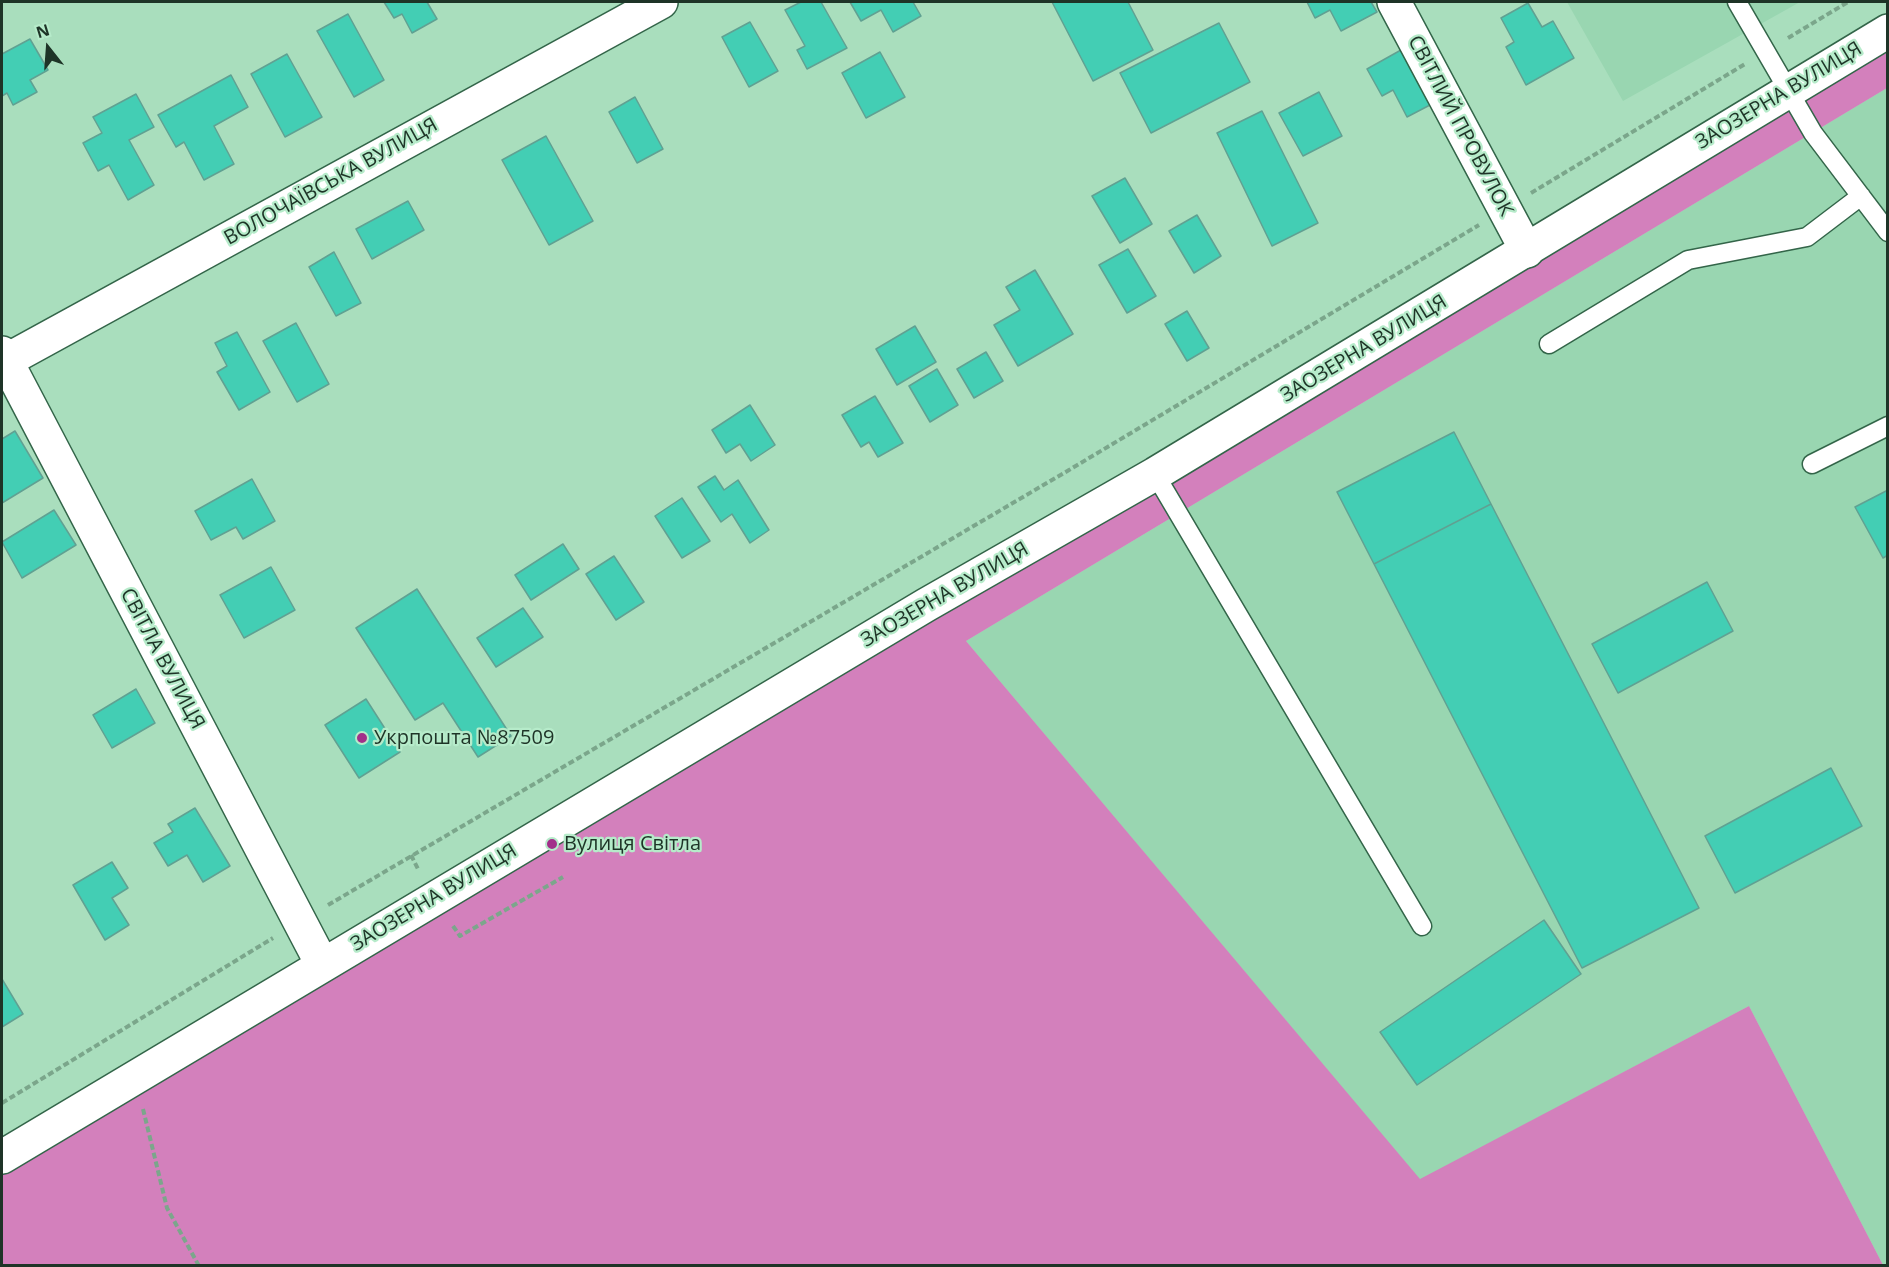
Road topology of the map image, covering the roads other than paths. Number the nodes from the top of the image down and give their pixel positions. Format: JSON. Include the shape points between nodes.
{"nodes":[{"id":1,"x":661,"y":2,"type":"edge"},
{"id":2,"x":1394,"y":2,"type":"edge"},
{"id":3,"x":1737,"y":2,"type":"edge"},
{"id":4,"x":1887,"y":32,"type":"edge"},
{"id":5,"x":1787,"y":91,"type":"junction"},
{"id":6,"x":1861,"y":196,"type":"junction"},
{"id":7,"x":1887,"y":232,"type":"edge"},
{"id":8,"x":1527,"y":251,"type":"junction"},
{"id":9,"x":1549,"y":344,"type":"dead end"},
{"id":10,"x":3,"y":359,"type":"edge"},
{"id":11,"x":1887,"y":426,"type":"edge"},
{"id":12,"x":1812,"y":464,"type":"dead end"},
{"id":13,"x":1155,"y":474,"type":"junction"},
{"id":14,"x":1422,"y":926,"type":"dead end"},
{"id":15,"x":322,"y":964,"type":"junction"},
{"id":16,"x":2,"y":1157,"type":"edge"}],
"edges":[{"from":1,"to":10,"type":"street","name":"ВОЛОЧАЇВСЬКА ВУЛИЦЯ"},
{"from":2,"to":8,"type":"street","name":"СВІТЛИЙ ПРОВУЛОК"},
{"from":3,"to":5,"type":"lane"},
{"from":4,"to":5,"type":"street","name":"ЗАОЗЕРНА ВУЛИЦЯ"},
{"from":5,"to":6,"type":"lane"},
{"from":5,"to":8,"type":"street","name":"ЗАОЗЕРНА ВУЛИЦЯ"},
{"from":6,"to":7,"type":"lane"},
{"from":6,"to":9,"type":"lane","via":[[1807,237],[1688,260]]},
{"from":8,"to":13,"type":"street","name":"ЗАОЗЕРНА ВУЛИЦЯ"},
{"from":10,"to":15,"type":"street","name":"СВІТЛА ВУЛИЦЯ"},
{"from":11,"to":12,"type":"lane"},
{"from":13,"to":14,"type":"lane"},
{"from":13,"to":15,"type":"street","name":"ЗАОЗЕРНА ВУЛИЦЯ","via":[[926,605]]},
{"from":15,"to":16,"type":"street","name":"ЗАОЗЕРНА ВУЛИЦЯ"}]}
